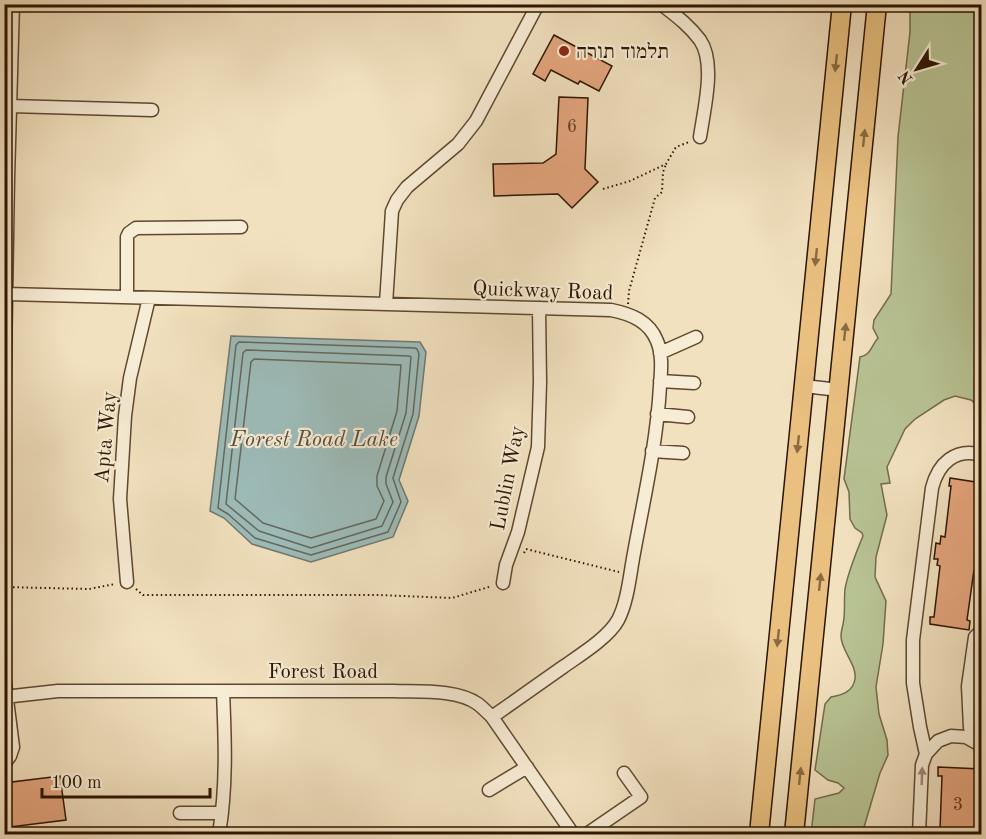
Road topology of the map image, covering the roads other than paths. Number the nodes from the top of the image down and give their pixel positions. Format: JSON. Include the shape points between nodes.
{"nodes":[{"id":1,"x":13,"y":4,"type":"edge"},
{"id":2,"x":538,"y":4,"type":"edge"},
{"id":3,"x":661,"y":4,"type":"edge"},
{"id":4,"x":842,"y":4,"type":"edge"},
{"id":5,"x":877,"y":4,"type":"edge"},
{"id":6,"x":8,"y":35,"type":"edge"},
{"id":7,"x":10,"y":106,"type":"junction"},
{"id":8,"x":152,"y":110,"type":"dead end"},
{"id":9,"x":700,"y":137,"type":"road end"},
{"id":10,"x":241,"y":227,"type":"dead end"},
{"id":11,"x":7,"y":294,"type":"junction"},
{"id":12,"x":127,"y":297,"type":"junction"},
{"id":13,"x":149,"y":298,"type":"junction"},
{"id":14,"x":386,"y":304,"type":"junction"},
{"id":15,"x":539,"y":308,"type":"junction"},
{"id":16,"x":696,"y":338,"type":"dead end"},
{"id":17,"x":660,"y":352,"type":"junction"},
{"id":18,"x":660,"y":381,"type":"junction"},
{"id":19,"x":694,"y":383,"type":"dead end"},
{"id":20,"x":804,"y":386,"type":"junction"},
{"id":21,"x":839,"y":390,"type":"junction"},
{"id":22,"x":657,"y":414,"type":"junction"},
{"id":23,"x":688,"y":417,"type":"dead end"},
{"id":24,"x":4,"y":418,"type":"edge"},
{"id":25,"x":652,"y":451,"type":"junction"},
{"id":26,"x":684,"y":453,"type":"dead end"},
{"id":27,"x":981,"y":455,"type":"edge"},
{"id":28,"x":127,"y":582,"type":"road end"},
{"id":29,"x":503,"y":583,"type":"road end"},
{"id":30,"x":981,"y":630,"type":"edge"},
{"id":31,"x":4,"y":676,"type":"edge"},
{"id":32,"x":223,"y":690,"type":"junction"},
{"id":33,"x":5,"y":697,"type":"edge"},
{"id":34,"x":492,"y":717,"type":"junction"},
{"id":35,"x":980,"y":745,"type":"edge"},
{"id":36,"x":926,"y":754,"type":"junction"},
{"id":37,"x":4,"y":764,"type":"edge"},
{"id":38,"x":527,"y":767,"type":"junction"},
{"id":39,"x":624,"y":773,"type":"dead end"},
{"id":40,"x":489,"y":790,"type":"dead end"},
{"id":41,"x":180,"y":813,"type":"dead end"},
{"id":42,"x":222,"y":813,"type":"junction"},
{"id":43,"x":594,"y":833,"type":"edge"},
{"id":44,"x":219,"y":834,"type":"edge"},
{"id":45,"x":573,"y":834,"type":"edge"},
{"id":46,"x":759,"y":834,"type":"edge"},
{"id":47,"x":794,"y":834,"type":"edge"},
{"id":48,"x":920,"y":834,"type":"edge"}],
"edges":[{"from":1,"to":6,"type":"street"},
{"from":2,"to":14,"type":"street","via":[[476,121],[458,144],[407,186],[397,200],[392,211]]},
{"from":3,"to":9,"type":"street","via":[[686,23],[701,41],[708,59]]},
{"from":4,"to":20,"type":"highway","one_way":true},
{"from":21,"to":5,"type":"highway","one_way":true},
{"from":6,"to":7,"type":"street"},
{"from":7,"to":8,"type":"street"},
{"from":7,"to":11,"type":"street"},
{"from":10,"to":12,"type":"street","via":[[131,231]]},
{"from":11,"to":12,"type":"street","name":"Quickway Road"},
{"from":11,"to":24,"type":"street"},
{"from":12,"to":13,"type":"street","name":"Quickway Road"},
{"from":13,"to":14,"type":"street","name":"Quickway Road"},
{"from":13,"to":28,"type":"street","name":"Apta Way","via":[[125,416],[120,499]]},
{"from":14,"to":15,"type":"street","name":"Quickway Road"},
{"from":15,"to":17,"type":"street","name":"Quickway Road","via":[[627,314],[653,331]]},
{"from":15,"to":29,"type":"street","name":"Lublin Way","via":[[538,447]]},
{"from":16,"to":17,"type":"street"},
{"from":17,"to":18,"type":"street","name":"Quickway Road"},
{"from":18,"to":19,"type":"street"},
{"from":18,"to":22,"type":"street","name":"Quickway Road"},
{"from":20,"to":21,"type":"street"},
{"from":20,"to":46,"type":"highway","one_way":true},
{"from":47,"to":21,"type":"highway","one_way":true},
{"from":22,"to":23,"type":"street"},
{"from":22,"to":25,"type":"street","name":"Quickway Road"},
{"from":25,"to":26,"type":"street"},
{"from":25,"to":34,"type":"street","name":"Quickway Road","via":[[618,620],[589,648]]},
{"from":27,"to":36,"type":"street","via":[[956,455],[940,468],[932,488],[913,640],[914,683]]},
{"from":30,"to":35,"type":"street","via":[[975,637],[968,686],[970,728]]},
{"from":31,"to":33,"type":"street"},
{"from":32,"to":33,"type":"street","name":"Forest Road","via":[[58,691]]},
{"from":32,"to":34,"type":"street","name":"Forest Road","via":[[432,692],[468,699]]},
{"from":32,"to":42,"type":"street","via":[[226,765]]},
{"from":33,"to":37,"type":"street","via":[[13,747]]},
{"from":34,"to":38,"type":"street","name":"Forest Road"},
{"from":35,"to":36,"type":"street","via":[[966,737],[951,736],[938,741]]},
{"from":48,"to":36,"type":"street","one_way":true,"via":[[922,765]]},
{"from":38,"to":40,"type":"street"},
{"from":38,"to":45,"type":"street","name":"Forest Road"},
{"from":39,"to":43,"type":"street","via":[[641,797]]},
{"from":41,"to":42,"type":"street"},
{"from":42,"to":44,"type":"street"}]}
